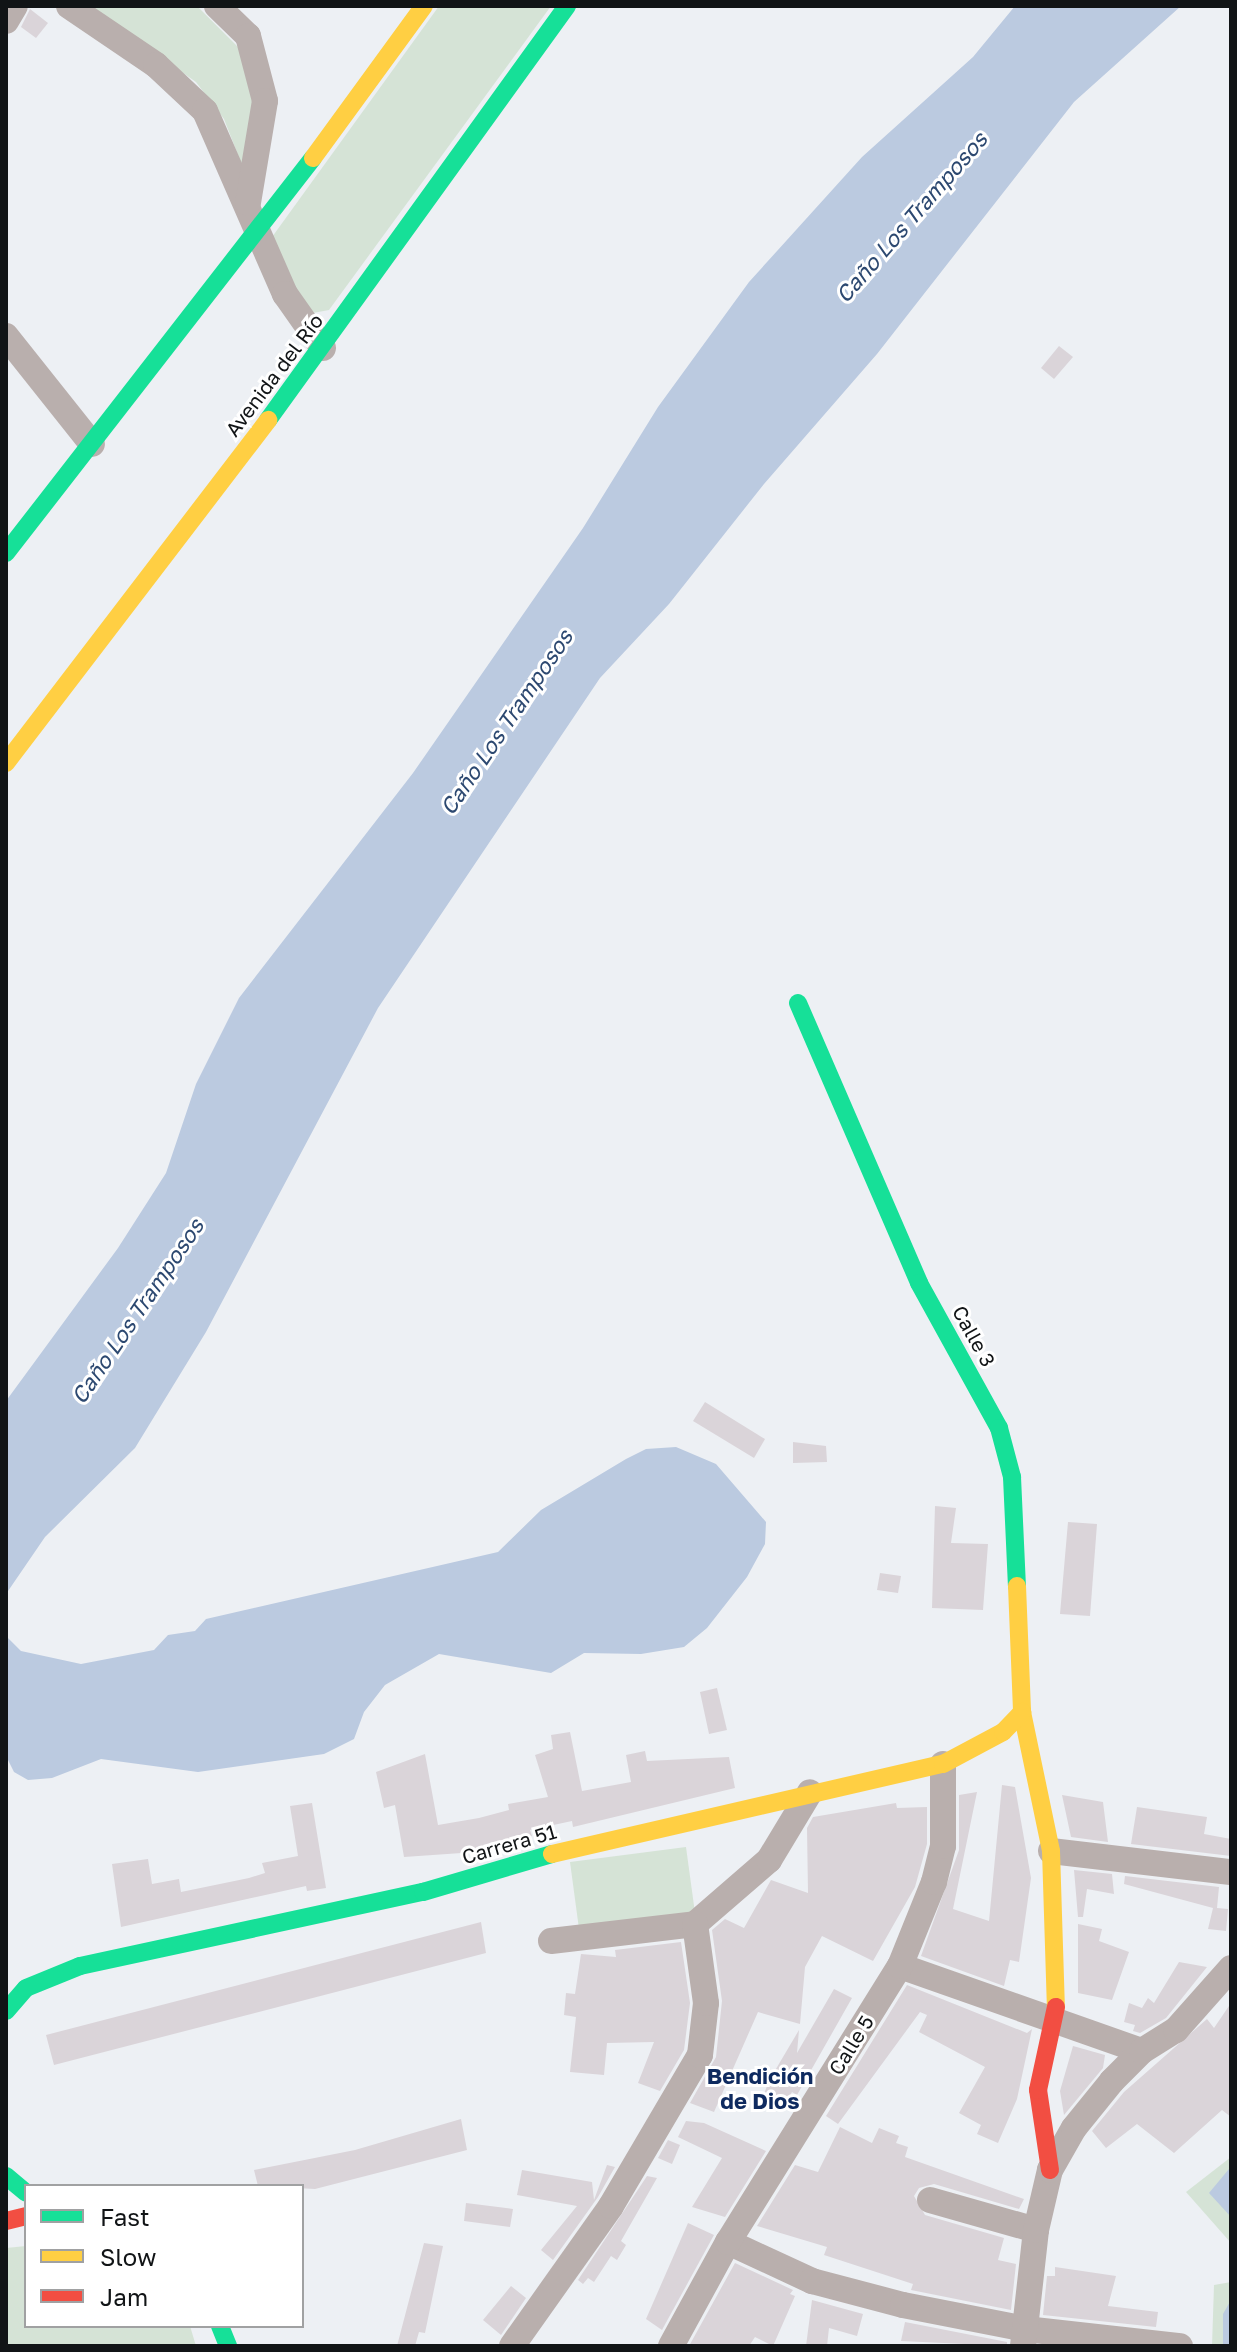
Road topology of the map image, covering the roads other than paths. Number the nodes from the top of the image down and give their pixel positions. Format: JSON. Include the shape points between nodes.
{"nodes":[{"id":1,"x":15,"y":6,"type":"edge"},
{"id":2,"x":69,"y":6,"type":"edge"},
{"id":3,"x":217,"y":6,"type":"edge"},
{"id":4,"x":424,"y":6,"type":"edge"},
{"id":5,"x":567,"y":6,"type":"edge"},
{"id":6,"x":6,"y":21,"type":"edge"},
{"id":7,"x":247,"y":207,"type":"junction"},
{"id":8,"x":257,"y":235,"type":"junction"},
{"id":9,"x":6,"y":336,"type":"edge"},
{"id":10,"x":323,"y":348,"type":"junction"},
{"id":11,"x":92,"y":444,"type":"junction"},
{"id":12,"x":6,"y":553,"type":"edge"},
{"id":13,"x":6,"y":763,"type":"edge"},
{"id":14,"x":798,"y":1003,"type":"dead end"},
{"id":15,"x":1022,"y":1712,"type":"junction"},
{"id":16,"x":943,"y":1764,"type":"junction"},
{"id":17,"x":810,"y":1792,"type":"junction"},
{"id":18,"x":1051,"y":1851,"type":"junction"},
{"id":19,"x":1231,"y":1872,"type":"edge"},
{"id":20,"x":695,"y":1924,"type":"junction"},
{"id":21,"x":551,"y":1941,"type":"dead end"},
{"id":22,"x":900,"y":1966,"type":"junction"},
{"id":23,"x":1231,"y":1968,"type":"edge"},
{"id":24,"x":6,"y":2011,"type":"edge"},
{"id":25,"x":1057,"y":2019,"type":"junction"},
{"id":26,"x":1142,"y":2051,"type":"junction"},
{"id":27,"x":1050,"y":2170,"type":"junction"},
{"id":28,"x":6,"y":2176,"type":"edge"},
{"id":29,"x":24,"y":2191,"type":"edge"},
{"id":30,"x":930,"y":2200,"type":"dead end"},
{"id":31,"x":1036,"y":2230,"type":"junction"},
{"id":32,"x":728,"y":2242,"type":"junction"},
{"id":33,"x":1024,"y":2338,"type":"edge"},
{"id":34,"x":512,"y":2346,"type":"edge"},
{"id":35,"x":671,"y":2346,"type":"edge"},
{"id":36,"x":1180,"y":2346,"type":"edge"}],
"edges":[{"from":1,"to":6,"type":"street"},
{"from":2,"to":7,"type":"street","via":[[156,65],[205,111]]},
{"from":3,"to":7,"type":"street","via":[[248,36],[265,101]]},
{"from":4,"to":8,"type":"street"},
{"from":5,"to":10,"type":"street","name":"Avenida del Río"},
{"from":7,"to":8,"type":"street"},
{"from":8,"to":10,"type":"street","via":[[285,294]]},
{"from":8,"to":11,"type":"street"},
{"from":9,"to":11,"type":"street"},
{"from":10,"to":13,"type":"street","name":"Avenida del Río"},
{"from":11,"to":12,"type":"street"},
{"from":14,"to":15,"type":"street","name":"Calle 3","via":[[919,1283],[999,1428],[1012,1477]]},
{"from":15,"to":16,"type":"street","name":"Carrera 51","via":[[1003,1732]]},
{"from":15,"to":18,"type":"street","name":"Calle 3"},
{"from":16,"to":17,"type":"street","name":"Carrera 51"},
{"from":16,"to":22,"type":"street","name":"Calle 5","via":[[943,1846]]},
{"from":17,"to":20,"type":"street","via":[[769,1860]]},
{"from":17,"to":24,"type":"street","name":"Carrera 51","via":[[509,1864],[423,1892],[80,1966],[26,1988]]},
{"from":18,"to":19,"type":"street"},
{"from":18,"to":25,"type":"street","name":"Calle 3"},
{"from":20,"to":21,"type":"street"},
{"from":20,"to":34,"type":"street","via":[[706,2003],[700,2055],[611,2206]]},
{"from":22,"to":25,"type":"street"},
{"from":22,"to":32,"type":"street","name":"Calle 5"},
{"from":23,"to":26,"type":"street","via":[[1176,2030]]},
{"from":25,"to":26,"type":"street"},
{"from":25,"to":27,"type":"street","name":"Calle 3","via":[[1038,2090]]},
{"from":26,"to":27,"type":"street","via":[[1074,2128]]},
{"from":27,"to":31,"type":"street"},
{"from":28,"to":29,"type":"street"},
{"from":30,"to":31,"type":"street"},
{"from":31,"to":33,"type":"street"},
{"from":32,"to":33,"type":"street","via":[[812,2281]]},
{"from":32,"to":35,"type":"street","name":"Calle 5"},
{"from":33,"to":36,"type":"street"}]}
